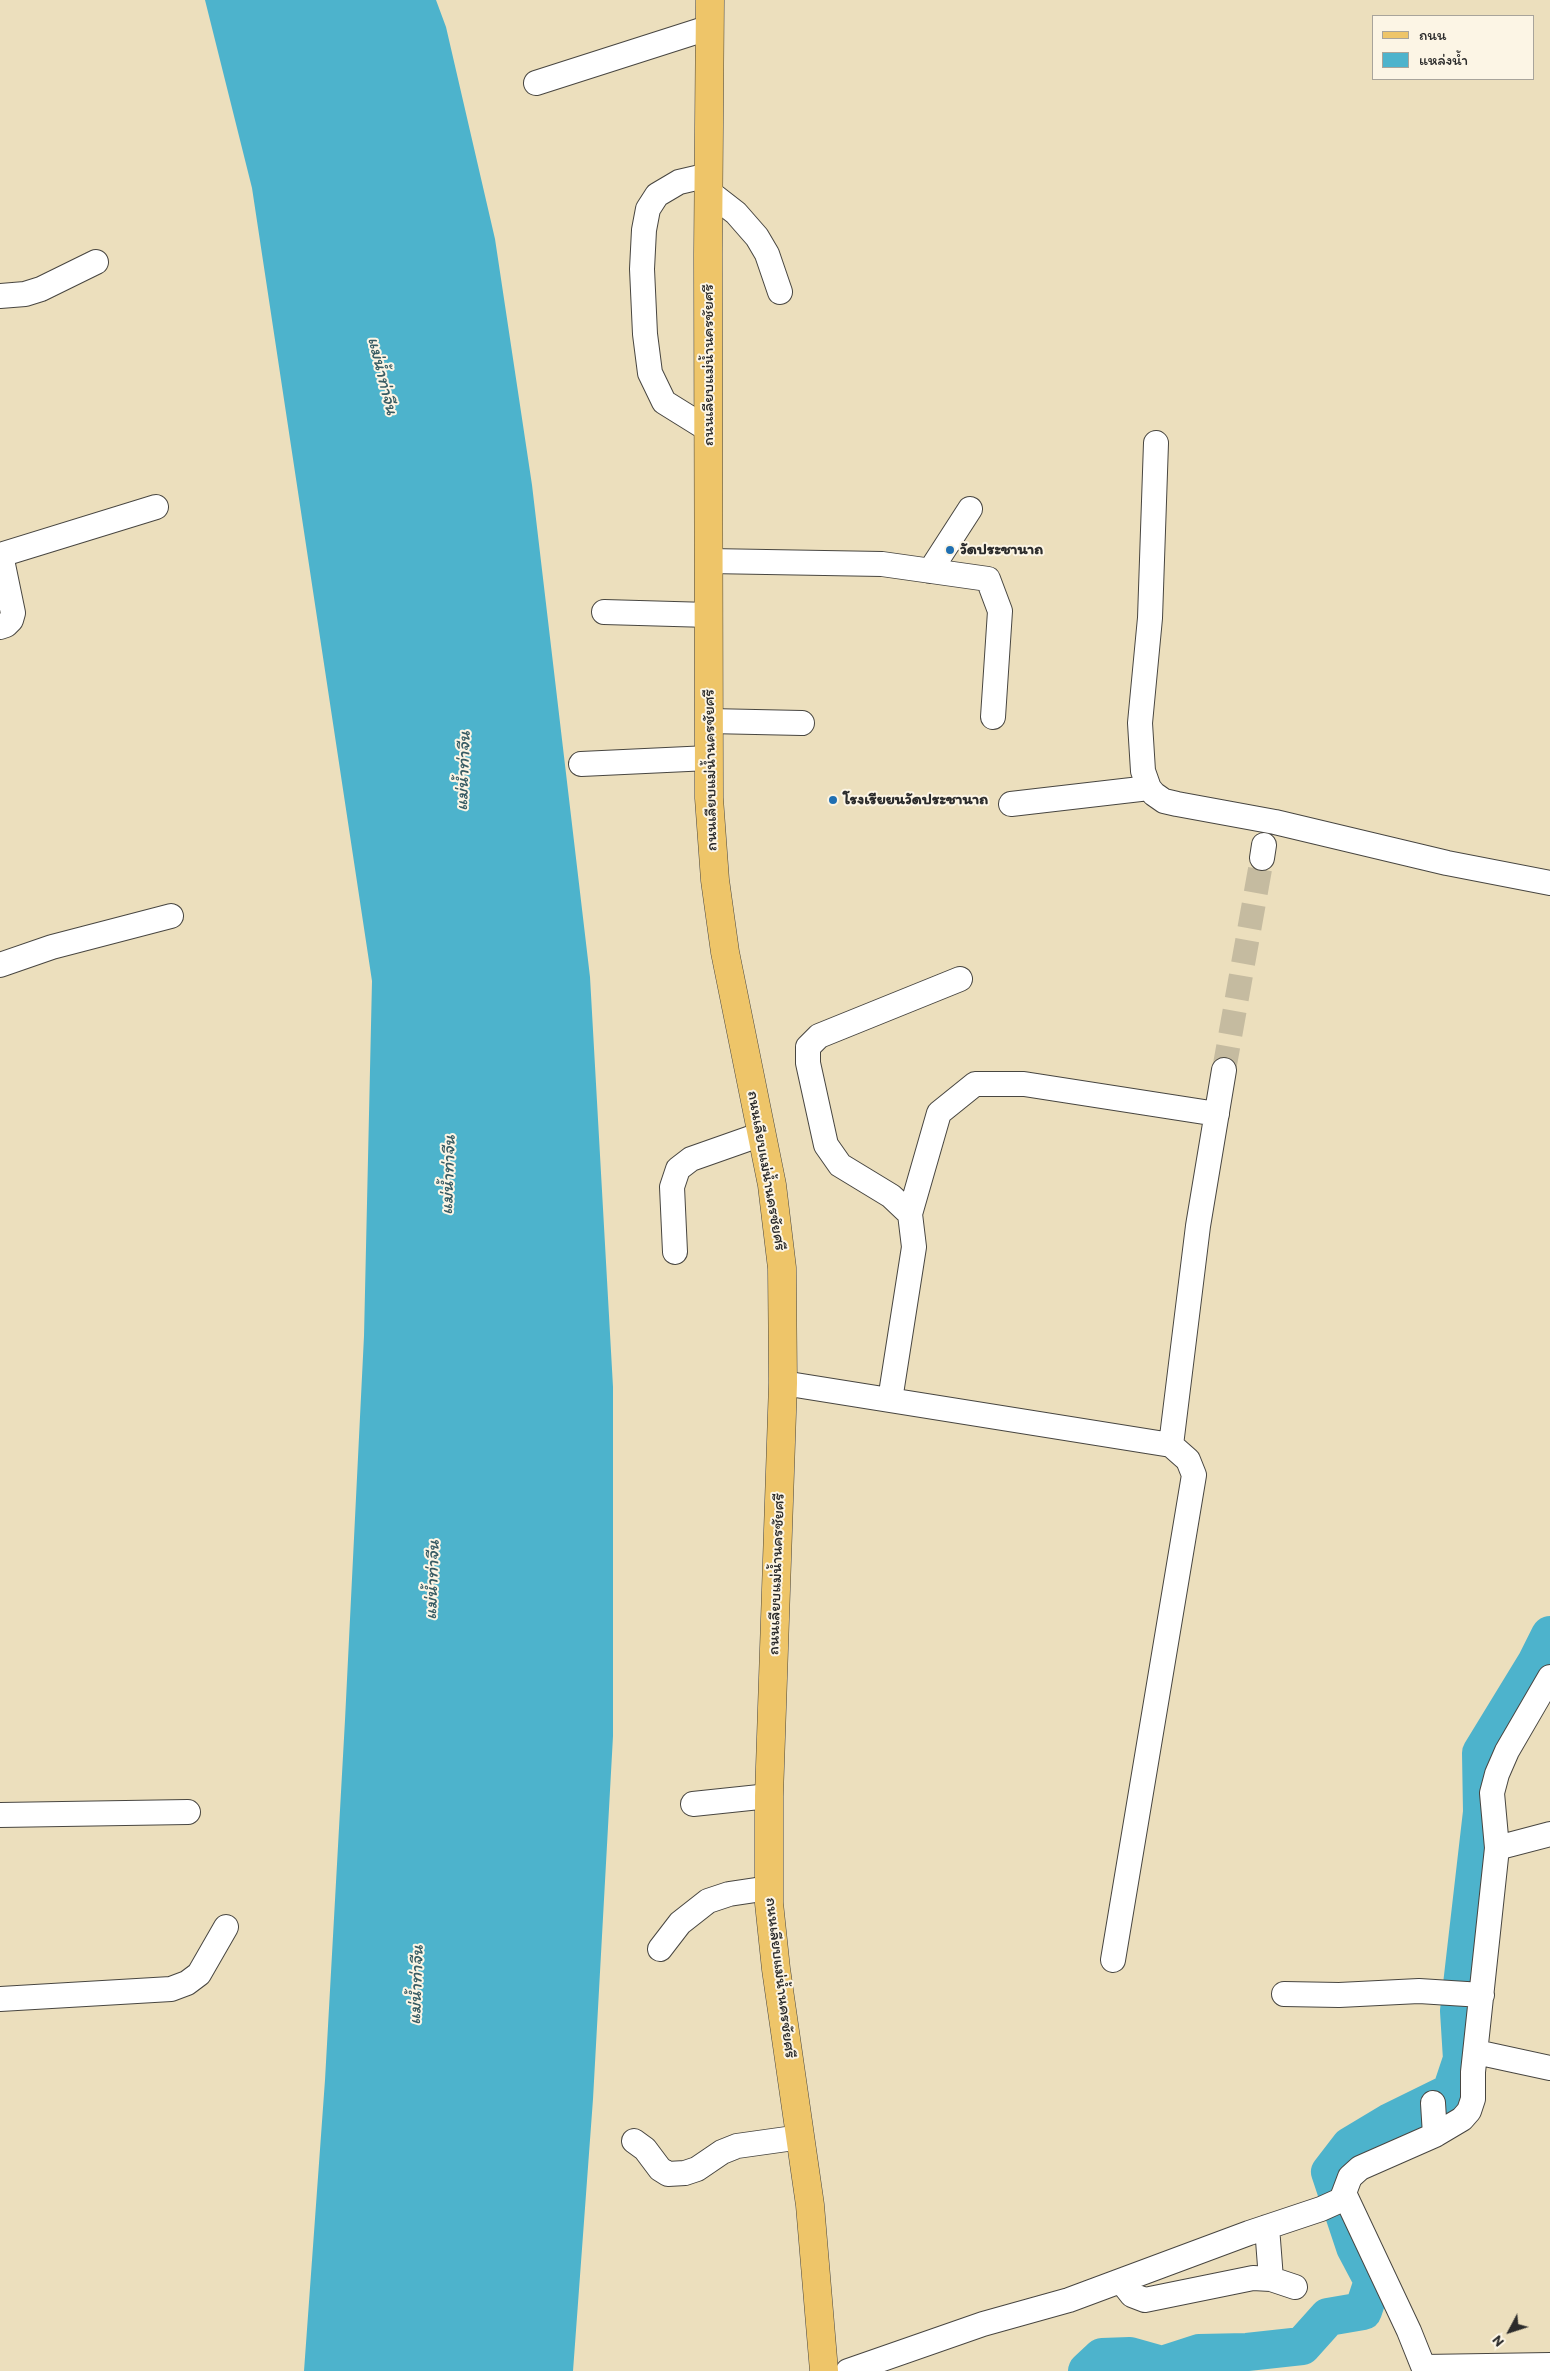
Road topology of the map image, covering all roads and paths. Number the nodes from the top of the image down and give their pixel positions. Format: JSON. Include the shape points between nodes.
{"nodes":[{"id":1,"x":710,"y":0,"type":"edge"},
{"id":2,"x":711,"y":27,"type":"junction"},
{"id":3,"x":536,"y":83,"type":"dead end"},
{"id":4,"x":709,"y":184,"type":"junction"},
{"id":5,"x":96,"y":262,"type":"dead end"},
{"id":6,"x":780,"y":292,"type":"dead end"},
{"id":7,"x":0,"y":296,"type":"edge"},
{"id":8,"x":709,"y":430,"type":"junction"},
{"id":9,"x":1156,"y":443,"type":"dead end"},
{"id":10,"x":156,"y":507,"type":"dead end"},
{"id":11,"x":970,"y":509,"type":"dead end"},
{"id":12,"x":0,"y":555,"type":"edge"},
{"id":13,"x":709,"y":562,"type":"junction"},
{"id":14,"x":930,"y":571,"type":"junction"},
{"id":15,"x":604,"y":612,"type":"dead end"},
{"id":16,"x":709,"y":615,"type":"junction"},
{"id":17,"x":0,"y":626,"type":"edge"},
{"id":18,"x":993,"y":717,"type":"dead end"},
{"id":19,"x":709,"y":721,"type":"junction"},
{"id":20,"x":802,"y":723,"type":"dead end"},
{"id":21,"x":709,"y":758,"type":"junction"},
{"id":22,"x":581,"y":764,"type":"dead end"},
{"id":23,"x":1149,"y":788,"type":"junction"},
{"id":24,"x":1011,"y":804,"type":"dead end"},
{"id":25,"x":1550,"y":883,"type":"edge"},
{"id":26,"x":171,"y":916,"type":"dead end"},
{"id":27,"x":0,"y":965,"type":"edge"},
{"id":28,"x":960,"y":979,"type":"dead end"},
{"id":29,"x":1224,"y":1070,"type":"tunnel mouth"},
{"id":30,"x":1218,"y":1114,"type":"junction"},
{"id":31,"x":762,"y":1134,"type":"junction"},
{"id":32,"x":910,"y":1214,"type":"junction"},
{"id":33,"x":675,"y":1252,"type":"dead end"},
{"id":34,"x":783,"y":1383,"type":"junction"},
{"id":35,"x":890,"y":1400,"type":"junction"},
{"id":36,"x":1171,"y":1445,"type":"junction"},
{"id":37,"x":1550,"y":1677,"type":"edge"},
{"id":38,"x":769,"y":1796,"type":"junction"},
{"id":39,"x":693,"y":1804,"type":"dead end"},
{"id":40,"x":188,"y":1812,"type":"dead end"},
{"id":41,"x":0,"y":1815,"type":"edge"},
{"id":42,"x":1550,"y":1834,"type":"edge"},
{"id":43,"x":1498,"y":1848,"type":"junction"},
{"id":44,"x":769,"y":1888,"type":"junction"},
{"id":45,"x":226,"y":1927,"type":"dead end"},
{"id":46,"x":660,"y":1949,"type":"dead end"},
{"id":47,"x":1113,"y":1960,"type":"dead end"},
{"id":48,"x":1284,"y":1994,"type":"dead end"},
{"id":49,"x":1476,"y":1994,"type":"junction"},
{"id":50,"x":0,"y":1999,"type":"edge"},
{"id":51,"x":1476,"y":2052,"type":"junction"},
{"id":52,"x":1550,"y":2068,"type":"edge"},
{"id":53,"x":801,"y":2137,"type":"junction"},
{"id":54,"x":634,"y":2141,"type":"dead end"},
{"id":55,"x":1336,"y":2201,"type":"junction"},
{"id":56,"x":1267,"y":2227,"type":"junction"},
{"id":57,"x":1197,"y":2252,"type":"junction"},
{"id":58,"x":1271,"y":2278,"type":"junction"},
{"id":59,"x":1121,"y":2281,"type":"junction"},
{"id":60,"x":1211,"y":2286,"type":"junction"},
{"id":61,"x":1295,"y":2287,"type":"dead end"},
{"id":62,"x":1550,"y":2365,"type":"edge"},
{"id":63,"x":1424,"y":2369,"type":"edge"},
{"id":64,"x":824,"y":2371,"type":"edge"},
{"id":65,"x":848,"y":2371,"type":"edge"}],
"edges":[{"from":1,"to":2,"type":"main road","name":"ถนนเลียบแม่น้ำนครชัยศรี"},
{"from":2,"to":3,"type":"street"},
{"from":2,"to":4,"type":"main road","name":"ถนนเลียบแม่น้ำนครชัยศรี"},
{"from":4,"to":6,"type":"street","via":[[757,237]]},
{"from":4,"to":8,"type":"main road","name":"ถนนเลียบแม่น้ำนครชัยศรี"},
{"from":4,"to":8,"type":"street","via":[[679,182],[657,195],[648,209],[642,269],[650,373],[664,402]]},
{"from":5,"to":7,"type":"street","via":[[41,289]]},
{"from":8,"to":13,"type":"main road","name":"ถนนเลียบแม่น้ำนครชัยศรี"},
{"from":9,"to":23,"type":"street","via":[[1150,618],[1140,723],[1143,771]]},
{"from":10,"to":12,"type":"street"},
{"from":11,"to":14,"type":"street"},
{"from":12,"to":17,"type":"street","via":[[13,613],[12,620]]},
{"from":13,"to":14,"type":"street","via":[[882,564]]},
{"from":13,"to":16,"type":"main road","name":"ถนนเลียบแม่น้ำนครชัยศรี"},
{"from":14,"to":18,"type":"street","via":[[988,579],[997,598],[1000,611]]},
{"from":15,"to":16,"type":"street"},
{"from":16,"to":19,"type":"main road","name":"ถนนเลียบแม่น้ำนครชัยศรี"},
{"from":19,"to":20,"type":"street"},
{"from":19,"to":21,"type":"main road","name":"ถนนเลียบแม่น้ำนครชัยศรี"},
{"from":21,"to":22,"type":"street"},
{"from":21,"to":31,"type":"main road","name":"ถนนเลียบแม่น้ำนครชัยศรี","via":[[715,880],[725,952]]},
{"from":23,"to":24,"type":"street"},
{"from":23,"to":25,"type":"street","via":[[1164,801],[1275,822],[1447,863]]},
{"from":26,"to":27,"type":"street","via":[[52,947]]},
{"from":28,"to":32,"type":"street","via":[[818,1036],[808,1047],[808,1063],[826,1145],[840,1165],[891,1196]]},
{"from":29,"to":30,"type":"street"},
{"from":30,"to":32,"type":"street","via":[[1024,1084],[975,1084],[939,1113]]},
{"from":30,"to":36,"type":"street","via":[[1198,1226]]},
{"from":31,"to":33,"type":"street","via":[[691,1159],[678,1169],[672,1187]]},
{"from":31,"to":34,"type":"main road","name":"ถนนเลียบแม่น้ำนครชัยศรี","via":[[782,1268]]},
{"from":32,"to":35,"type":"street","via":[[914,1247]]},
{"from":34,"to":35,"type":"street"},
{"from":34,"to":38,"type":"main road","name":"ถนนเลียบแม่น้ำนครชัยศรี"},
{"from":35,"to":36,"type":"street"},
{"from":36,"to":47,"type":"street","via":[[1188,1460],[1194,1475]]},
{"from":37,"to":43,"type":"street","via":[[1497,1774],[1492,1793]]},
{"from":38,"to":39,"type":"street"},
{"from":38,"to":44,"type":"main road","name":"ถนนเลียบแม่น้ำนครชัยศรี"},
{"from":40,"to":41,"type":"street"},
{"from":42,"to":43,"type":"street"},
{"from":43,"to":49,"type":"street"},
{"from":44,"to":46,"type":"street","via":[[708,1901],[680,1923]]},
{"from":44,"to":53,"type":"main road","name":"ถนนเลียบแม่น้ำนครชัยศรี","via":[[776,1969]]},
{"from":45,"to":50,"type":"street","via":[[199,1974],[171,1989]]},
{"from":48,"to":49,"type":"street","via":[[1430,1991]]},
{"from":49,"to":51,"type":"street"},
{"from":51,"to":52,"type":"street"},
{"from":51,"to":55,"type":"street","via":[[1473,2099],[1462,2119],[1434,2119],[1360,2168],[1350,2177]]},
{"from":53,"to":54,"type":"street","via":[[737,2146],[697,2169],[668,2174],[660,2170],[645,2149]]},
{"from":53,"to":64,"type":"main road","name":"ถนนเลียบแม่น้ำนครชัยศรี"},
{"from":55,"to":56,"type":"street"},
{"from":55,"to":63,"type":"street"},
{"from":56,"to":57,"type":"street"},
{"from":56,"to":58,"type":"street"},
{"from":57,"to":59,"type":"street"},
{"from":57,"to":60,"type":"street"},
{"from":58,"to":60,"type":"street"},
{"from":58,"to":61,"type":"street"},
{"from":59,"to":60,"type":"street","via":[[1132,2295],[1144,2300]]},
{"from":59,"to":65,"type":"street"},
{"from":62,"to":63,"type":"street"}]}
